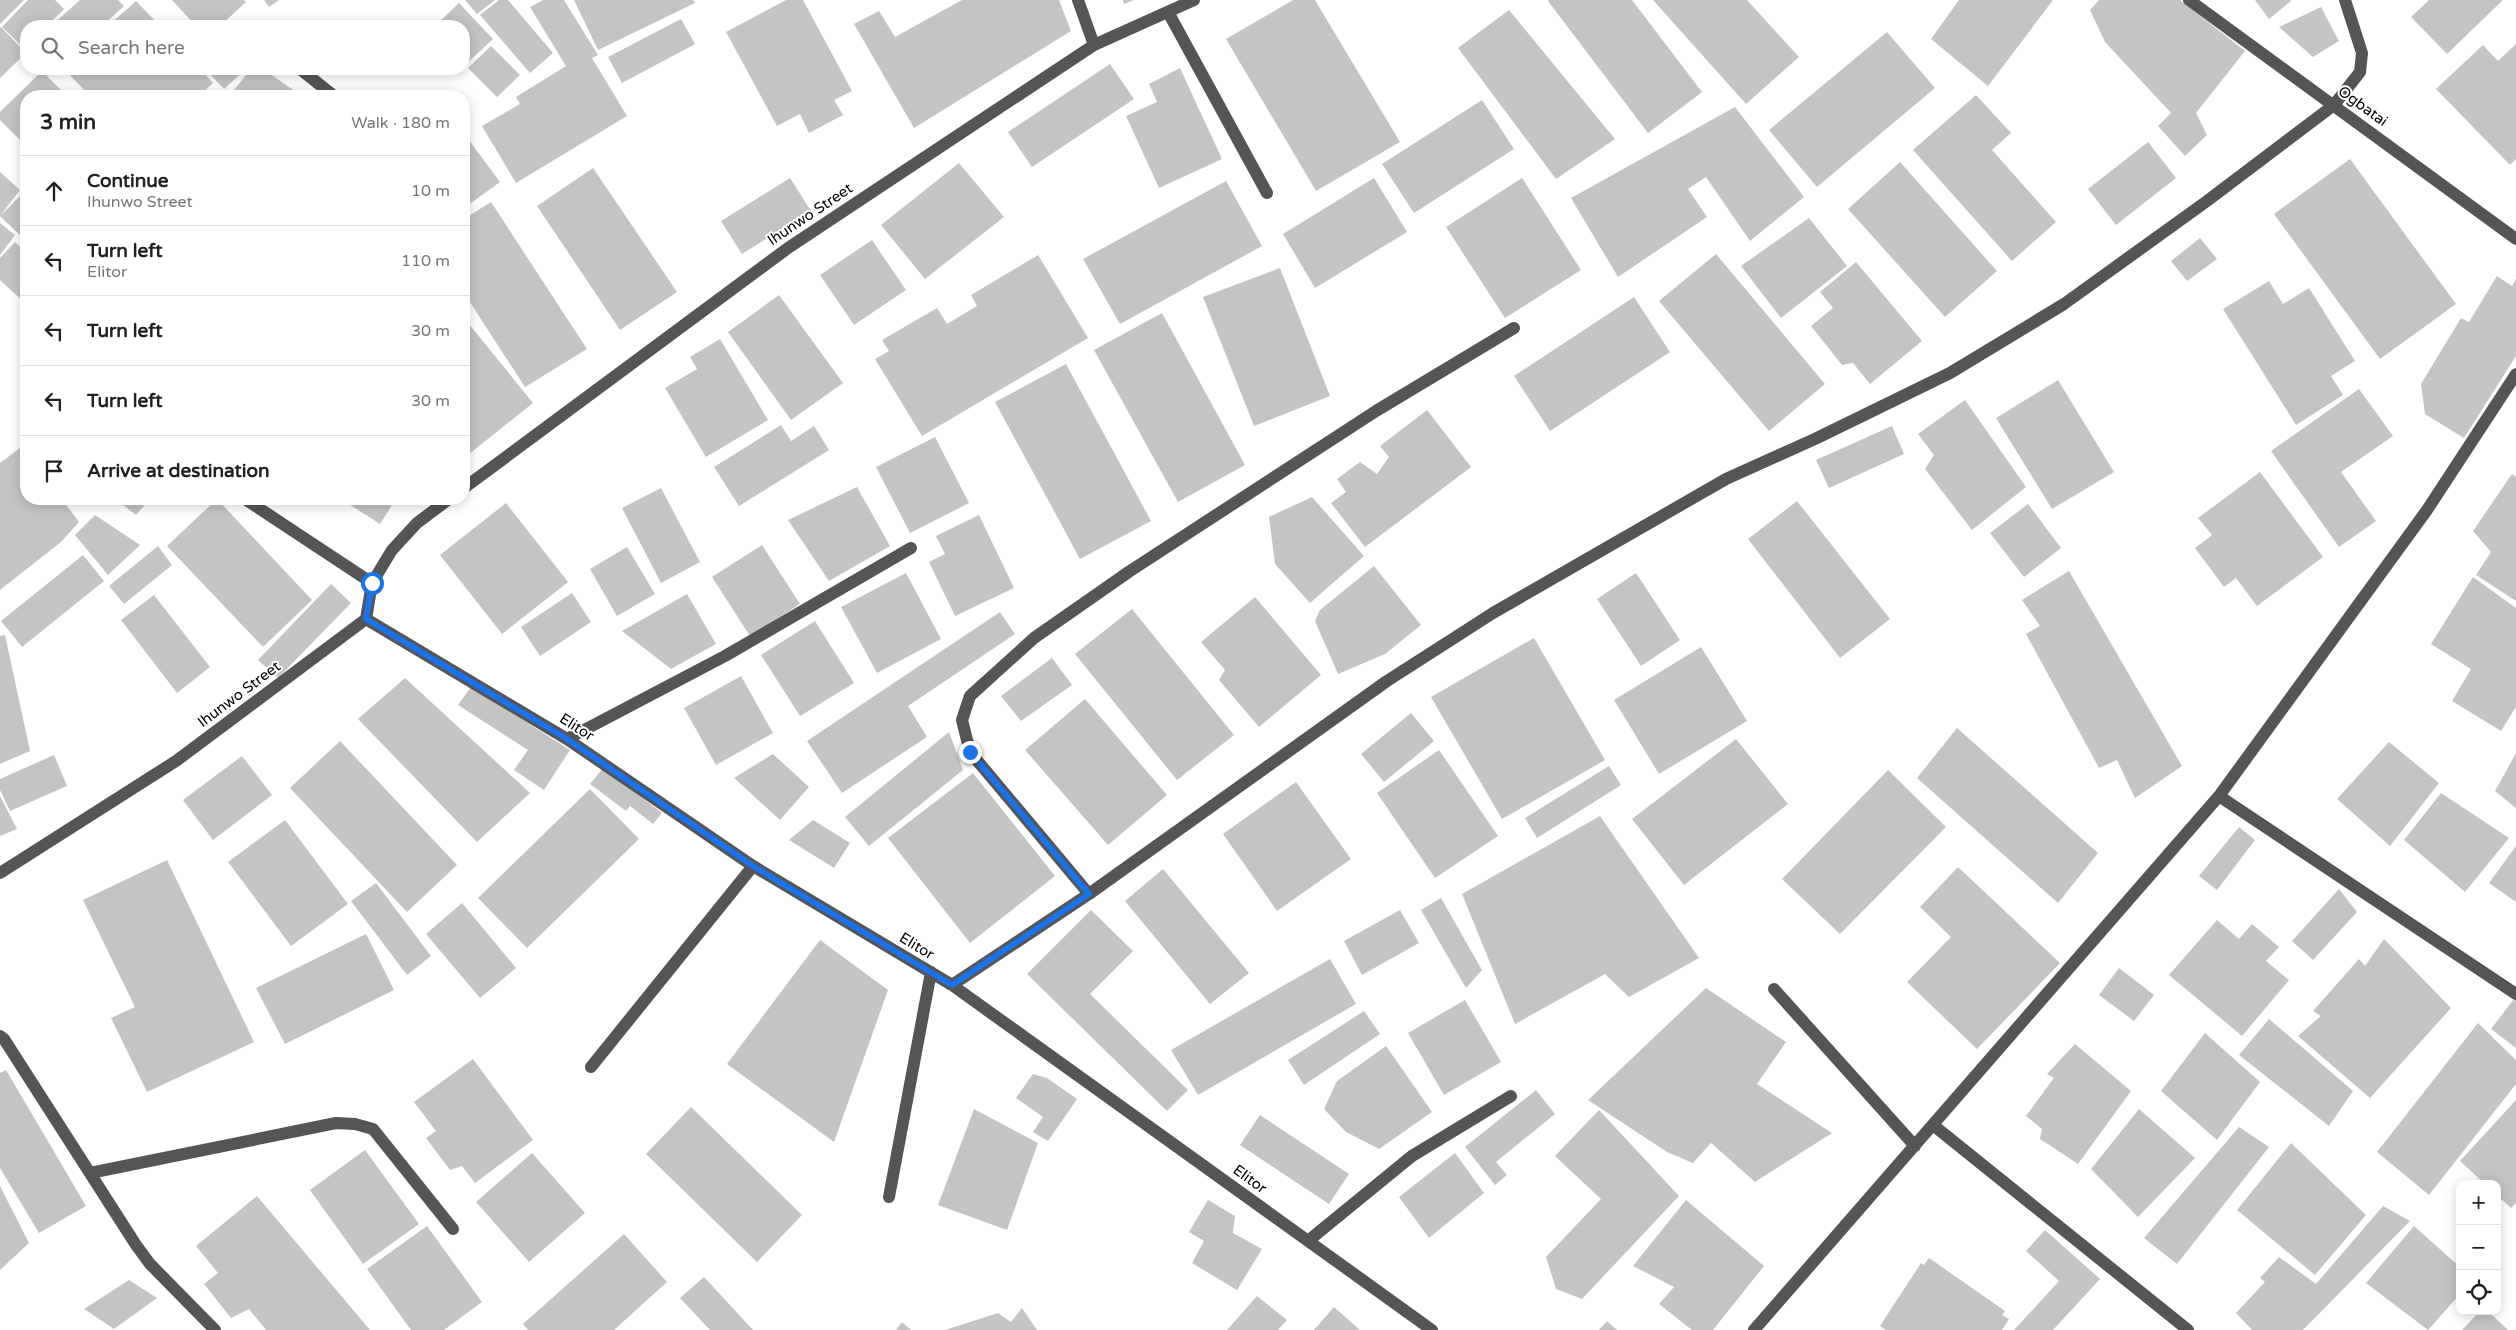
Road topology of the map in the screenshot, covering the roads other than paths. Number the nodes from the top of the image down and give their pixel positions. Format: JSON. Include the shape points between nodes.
{"nodes":[{"id":1,"x":1078,"y":0,"type":"edge"},
{"id":2,"x":1194,"y":0,"type":"edge"},
{"id":3,"x":2190,"y":0,"type":"edge"},
{"id":4,"x":2345,"y":0,"type":"edge"},
{"id":5,"x":1168,"y":12,"type":"junction"},
{"id":6,"x":1094,"y":45,"type":"junction"},
{"id":7,"x":308,"y":75,"type":"edge"},
{"id":8,"x":326,"y":90,"type":"edge"},
{"id":9,"x":2334,"y":105,"type":"junction"},
{"id":10,"x":1267,"y":193,"type":"dead end"},
{"id":11,"x":2516,"y":239,"type":"edge"},
{"id":12,"x":1514,"y":328,"type":"dead end"},
{"id":13,"x":2516,"y":374,"type":"edge"},
{"id":14,"x":470,"y":484,"type":"edge"},
{"id":15,"x":254,"y":505,"type":"edge"},
{"id":16,"x":441,"y":505,"type":"edge"},
{"id":17,"x":911,"y":548,"type":"dead end"},
{"id":18,"x":372,"y":583,"type":"junction"},
{"id":19,"x":366,"y":619,"type":"junction"},
{"id":20,"x":567,"y":739,"type":"junction"},
{"id":21,"x":2219,"y":796,"type":"junction"},
{"id":22,"x":753,"y":866,"type":"junction"},
{"id":23,"x":0,"y":873,"type":"edge"},
{"id":24,"x":1089,"y":894,"type":"junction"},
{"id":25,"x":931,"y":972,"type":"junction"},
{"id":26,"x":952,"y":985,"type":"junction"},
{"id":27,"x":1774,"y":989,"type":"dead end"},
{"id":28,"x":2516,"y":994,"type":"edge"},
{"id":29,"x":0,"y":1036,"type":"edge"},
{"id":30,"x":591,"y":1066,"type":"dead end"},
{"id":31,"x":1511,"y":1096,"type":"dead end"},
{"id":32,"x":1933,"y":1125,"type":"junction"},
{"id":33,"x":1915,"y":1146,"type":"junction"},
{"id":34,"x":90,"y":1173,"type":"junction"},
{"id":35,"x":889,"y":1197,"type":"dead end"},
{"id":36,"x":453,"y":1229,"type":"dead end"},
{"id":37,"x":1308,"y":1241,"type":"junction"},
{"id":38,"x":215,"y":1330,"type":"edge"},
{"id":39,"x":1432,"y":1330,"type":"edge"},
{"id":40,"x":1754,"y":1330,"type":"edge"},
{"id":41,"x":2188,"y":1330,"type":"edge"}],
"edges":[{"from":1,"to":6,"type":"street"},
{"from":2,"to":5,"type":"street","name":"Ihunwo Street"},
{"from":3,"to":9,"type":"street","name":"Ogbatai"},
{"from":4,"to":9,"type":"street","via":[[2362,53],[2360,72]]},
{"from":5,"to":6,"type":"street","name":"Ihunwo Street"},
{"from":5,"to":10,"type":"street"},
{"from":6,"to":14,"type":"street","name":"Ihunwo Street","via":[[788,248]]},
{"from":7,"to":8,"type":"street"},
{"from":9,"to":11,"type":"street","name":"Ogbatai"},
{"from":9,"to":24,"type":"street","via":[[2208,201],[2064,304],[1950,373],[1726,479],[1493,613],[1387,680]]},
{"from":12,"to":24,"type":"street","via":[[1376,411],[1130,571],[1034,638],[970,696],[962,720],[970,752]]},
{"from":13,"to":21,"type":"street","via":[[2427,510]]},
{"from":15,"to":18,"type":"street"},
{"from":16,"to":18,"type":"street","via":[[416,523],[392,550]]},
{"from":17,"to":20,"type":"street","via":[[725,656]]},
{"from":18,"to":19,"type":"street"},
{"from":19,"to":20,"type":"street","name":"Elitor"},
{"from":19,"to":23,"type":"street","name":"Ihunwo Street","via":[[176,762]]},
{"from":20,"to":22,"type":"street","name":"Elitor"},
{"from":21,"to":28,"type":"street"},
{"from":21,"to":32,"type":"street"},
{"from":22,"to":25,"type":"street","name":"Elitor"},
{"from":22,"to":30,"type":"street"},
{"from":24,"to":26,"type":"street"},
{"from":25,"to":26,"type":"street","name":"Elitor"},
{"from":25,"to":35,"type":"street"},
{"from":26,"to":37,"type":"street","name":"Elitor"},
{"from":27,"to":33,"type":"street"},
{"from":29,"to":34,"type":"street"},
{"from":31,"to":37,"type":"street","via":[[1412,1156]]},
{"from":32,"to":33,"type":"street"},
{"from":32,"to":41,"type":"street"},
{"from":33,"to":40,"type":"street"},
{"from":34,"to":36,"type":"street","via":[[336,1123],[355,1124],[373,1130]]},
{"from":34,"to":38,"type":"street","via":[[150,1264]]},
{"from":37,"to":39,"type":"street","name":"Elitor"}]}
